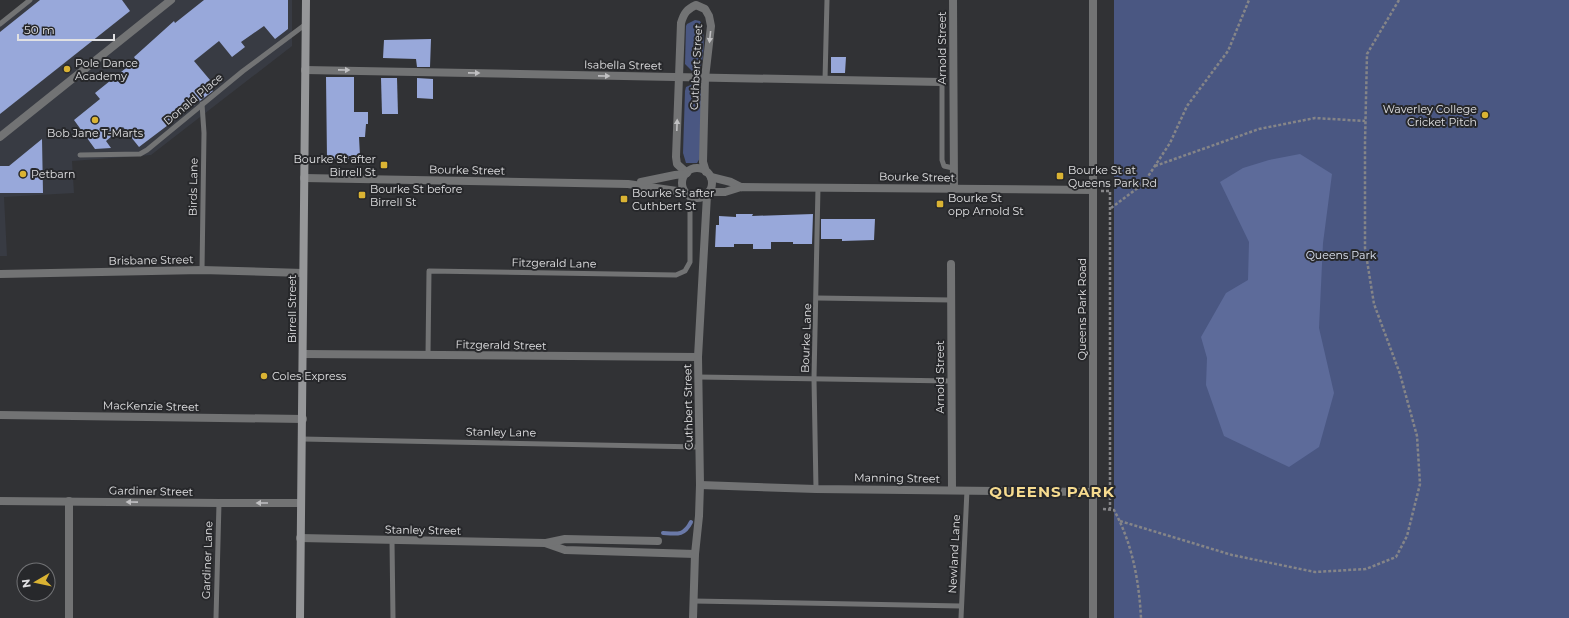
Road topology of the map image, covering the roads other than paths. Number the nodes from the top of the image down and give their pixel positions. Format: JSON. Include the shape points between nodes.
{"nodes":[{"id":1,"x":30,"y":0,"type":"edge"},
{"id":2,"x":171,"y":0,"type":"edge"},
{"id":3,"x":306,"y":0,"type":"edge"},
{"id":4,"x":827,"y":0,"type":"edge"},
{"id":5,"x":953,"y":0,"type":"edge"},
{"id":6,"x":1093,"y":0,"type":"edge"},
{"id":7,"x":696,"y":3,"type":"edge"},
{"id":8,"x":0,"y":24,"type":"edge"},
{"id":9,"x":306,"y":24,"type":"junction"},
{"id":10,"x":942,"y":55,"type":"dead end"},
{"id":11,"x":305,"y":70,"type":"junction"},
{"id":12,"x":679,"y":77,"type":"junction"},
{"id":13,"x":705,"y":78,"type":"junction"},
{"id":14,"x":825,"y":80,"type":"junction"},
{"id":15,"x":941,"y":82,"type":"junction"},
{"id":16,"x":202,"y":104,"type":"junction"},
{"id":17,"x":0,"y":137,"type":"edge"},
{"id":18,"x":80,"y":155,"type":"dead end"},
{"id":19,"x":953,"y":168,"type":"junction"},
{"id":20,"x":686,"y":174,"type":"junction"},
{"id":21,"x":709,"y":174,"type":"junction"},
{"id":22,"x":304,"y":178,"type":"junction"},
{"id":23,"x":628,"y":184,"type":"junction"},
{"id":24,"x":741,"y":187,"type":"junction"},
{"id":25,"x":818,"y":187,"type":"junction"},
{"id":26,"x":954,"y":189,"type":"junction"},
{"id":27,"x":1093,"y":190,"type":"junction"},
{"id":28,"x":687,"y":194,"type":"junction"},
{"id":29,"x":708,"y":194,"type":"junction"},
{"id":30,"x":951,"y":264,"type":"dead end"},
{"id":31,"x":202,"y":270,"type":"junction"},
{"id":32,"x":303,"y":273,"type":"junction"},
{"id":33,"x":0,"y":274,"type":"edge"},
{"id":34,"x":817,"y":298,"type":"junction"},
{"id":35,"x":951,"y":300,"type":"junction"},
{"id":36,"x":303,"y":354,"type":"junction"},
{"id":37,"x":428,"y":355,"type":"junction"},
{"id":38,"x":698,"y":357,"type":"junction"},
{"id":39,"x":698,"y":377,"type":"junction"},
{"id":40,"x":814,"y":379,"type":"junction"},
{"id":41,"x":951,"y":381,"type":"junction"},
{"id":42,"x":0,"y":415,"type":"edge"},
{"id":43,"x":302,"y":419,"type":"junction"},
{"id":44,"x":302,"y":439,"type":"junction"},
{"id":45,"x":700,"y":447,"type":"junction"},
{"id":46,"x":700,"y":485,"type":"junction"},
{"id":47,"x":816,"y":489,"type":"junction"},
{"id":48,"x":952,"y":490,"type":"junction"},
{"id":49,"x":966,"y":490,"type":"junction"},
{"id":50,"x":1094,"y":492,"type":"junction"},
{"id":51,"x":0,"y":501,"type":"edge"},
{"id":52,"x":69,"y":501,"type":"junction"},
{"id":53,"x":219,"y":503,"type":"junction"},
{"id":54,"x":301,"y":503,"type":"junction"},
{"id":55,"x":300,"y":538,"type":"junction"},
{"id":56,"x":392,"y":541,"type":"junction"},
{"id":57,"x":658,"y":541,"type":"dead end"},
{"id":58,"x":545,"y":544,"type":"junction"},
{"id":59,"x":695,"y":554,"type":"junction"},
{"id":60,"x":693,"y":601,"type":"junction"},
{"id":61,"x":961,"y":606,"type":"junction"},
{"id":62,"x":69,"y":618,"type":"edge"},
{"id":63,"x":216,"y":618,"type":"edge"},
{"id":64,"x":300,"y":618,"type":"edge"},
{"id":65,"x":393,"y":618,"type":"edge"},
{"id":66,"x":693,"y":618,"type":"edge"},
{"id":67,"x":961,"y":618,"type":"edge"},
{"id":68,"x":1093,"y":618,"type":"edge"}],
"edges":[{"from":1,"to":8,"type":"lane"},
{"from":2,"to":17,"type":"street"},
{"from":3,"to":9,"type":"main road","name":"Birrell Street"},
{"from":4,"to":14,"type":"lane"},
{"from":5,"to":19,"type":"street","name":"Arnold Street"},
{"from":6,"to":27,"type":"street","name":"Queens Park Road"},
{"from":7,"to":12,"type":"street","name":"Cuthbert Street","via":[[683,14]]},
{"from":7,"to":13,"type":"street","name":"Cuthbert Street","one_way":true,"via":[[705,9],[711,26]]},
{"from":9,"to":11,"type":"main road","name":"Birrell Street"},
{"from":9,"to":16,"type":"lane","name":"Donald Place"},
{"from":10,"to":15,"type":"lane","name":"Arnold Street"},
{"from":11,"to":12,"type":"street","name":"Isabella Street","one_way":true},
{"from":11,"to":22,"type":"main road","name":"Birrell Street"},
{"from":12,"to":13,"type":"street","name":"Isabella Street"},
{"from":20,"to":12,"type":"street","name":"Cuthbert Street","one_way":true,"via":[[676,157]]},
{"from":13,"to":14,"type":"street","name":"Isabella Street"},
{"from":13,"to":21,"type":"street","name":"Cuthbert Street","via":[[703,162]]},
{"from":14,"to":15,"type":"street","name":"Isabella Street"},
{"from":15,"to":19,"type":"lane","name":"Arnold Street","via":[[942,160],[944,166]]},
{"from":16,"to":18,"type":"lane","name":"Donald Place","via":[[140,154]]},
{"from":16,"to":31,"type":"lane","name":"Birds Lane"},
{"from":19,"to":26,"type":"street","name":"Arnold Street"},
{"from":20,"to":21,"type":"street","via":[[698,168]]},
{"from":20,"to":23,"type":"street","name":"Bourke Street"},
{"from":20,"to":28,"type":"street","via":[[682,183]]},
{"from":21,"to":24,"type":"street","name":"Bourke Street"},
{"from":21,"to":29,"type":"street","via":[[712,184]]},
{"from":22,"to":23,"type":"street","name":"Bourke Street"},
{"from":22,"to":32,"type":"main road","name":"Birrell Street"},
{"from":23,"to":28,"type":"street","name":"Bourke Street"},
{"from":24,"to":25,"type":"street","name":"Bourke Street"},
{"from":24,"to":29,"type":"street","name":"Bourke Street"},
{"from":25,"to":26,"type":"street","name":"Bourke Street"},
{"from":25,"to":34,"type":"lane","name":"Bourke Lane"},
{"from":26,"to":27,"type":"street","name":"Bourke Street"},
{"from":27,"to":50,"type":"street","name":"Queens Park Road"},
{"from":28,"to":29,"type":"street","via":[[699,198]]},
{"from":28,"to":37,"type":"lane","name":"Fitzgerald Lane","via":[[690,262],[685,271],[676,275],[430,271]]},
{"from":29,"to":38,"type":"street","name":"Cuthbert Street"},
{"from":30,"to":35,"type":"street","name":"Arnold Street"},
{"from":31,"to":32,"type":"street","name":"Brisbane Street"},
{"from":31,"to":33,"type":"street","name":"Brisbane Street"},
{"from":32,"to":36,"type":"main road","name":"Birrell Street"},
{"from":34,"to":35,"type":"lane"},
{"from":34,"to":40,"type":"lane","name":"Bourke Lane"},
{"from":35,"to":41,"type":"street","name":"Arnold Street"},
{"from":36,"to":37,"type":"street","name":"Fitzgerald Street"},
{"from":36,"to":43,"type":"main road","name":"Birrell Street"},
{"from":37,"to":38,"type":"street","name":"Fitzgerald Street"},
{"from":38,"to":39,"type":"street","name":"Cuthbert Street"},
{"from":39,"to":40,"type":"lane"},
{"from":39,"to":45,"type":"street","name":"Cuthbert Street"},
{"from":40,"to":41,"type":"lane"},
{"from":40,"to":47,"type":"lane","name":"Bourke Lane"},
{"from":41,"to":48,"type":"street","name":"Arnold Street"},
{"from":42,"to":43,"type":"street","name":"MacKenzie Street"},
{"from":43,"to":44,"type":"main road","name":"Birrell Street"},
{"from":44,"to":45,"type":"lane","name":"Stanley Lane"},
{"from":44,"to":54,"type":"main road","name":"Birrell Street"},
{"from":45,"to":46,"type":"street","name":"Cuthbert Street"},
{"from":46,"to":47,"type":"street","name":"Manning Street"},
{"from":46,"to":59,"type":"street","name":"Cuthbert Street"},
{"from":47,"to":48,"type":"street","name":"Manning Street"},
{"from":48,"to":49,"type":"street","name":"Manning Street"},
{"from":49,"to":50,"type":"street","name":"Manning Street"},
{"from":49,"to":61,"type":"lane","name":"Newland Lane"},
{"from":50,"to":68,"type":"street","name":"Queens Park Road"},
{"from":51,"to":52,"type":"street","name":"Gardiner Street"},
{"from":53,"to":52,"type":"street","name":"Gardiner Street","one_way":true},
{"from":52,"to":62,"type":"street"},
{"from":54,"to":53,"type":"street","name":"Gardiner Street","one_way":true},
{"from":53,"to":63,"type":"lane","name":"Gardiner Lane"},
{"from":54,"to":55,"type":"main road","name":"Birrell Street"},
{"from":55,"to":56,"type":"street","name":"Stanley Street"},
{"from":55,"to":64,"type":"main road","name":"Birrell Street"},
{"from":56,"to":58,"type":"street","name":"Stanley Street"},
{"from":56,"to":65,"type":"lane"},
{"from":57,"to":58,"type":"street","name":"Stanley Street","via":[[565,539]]},
{"from":58,"to":59,"type":"street","name":"Stanley Street","via":[[564,550]]},
{"from":59,"to":60,"type":"street","name":"Cuthbert Street"},
{"from":60,"to":61,"type":"lane"},
{"from":60,"to":66,"type":"street","name":"Cuthbert Street"},
{"from":61,"to":67,"type":"lane","name":"Newland Lane"}]}
